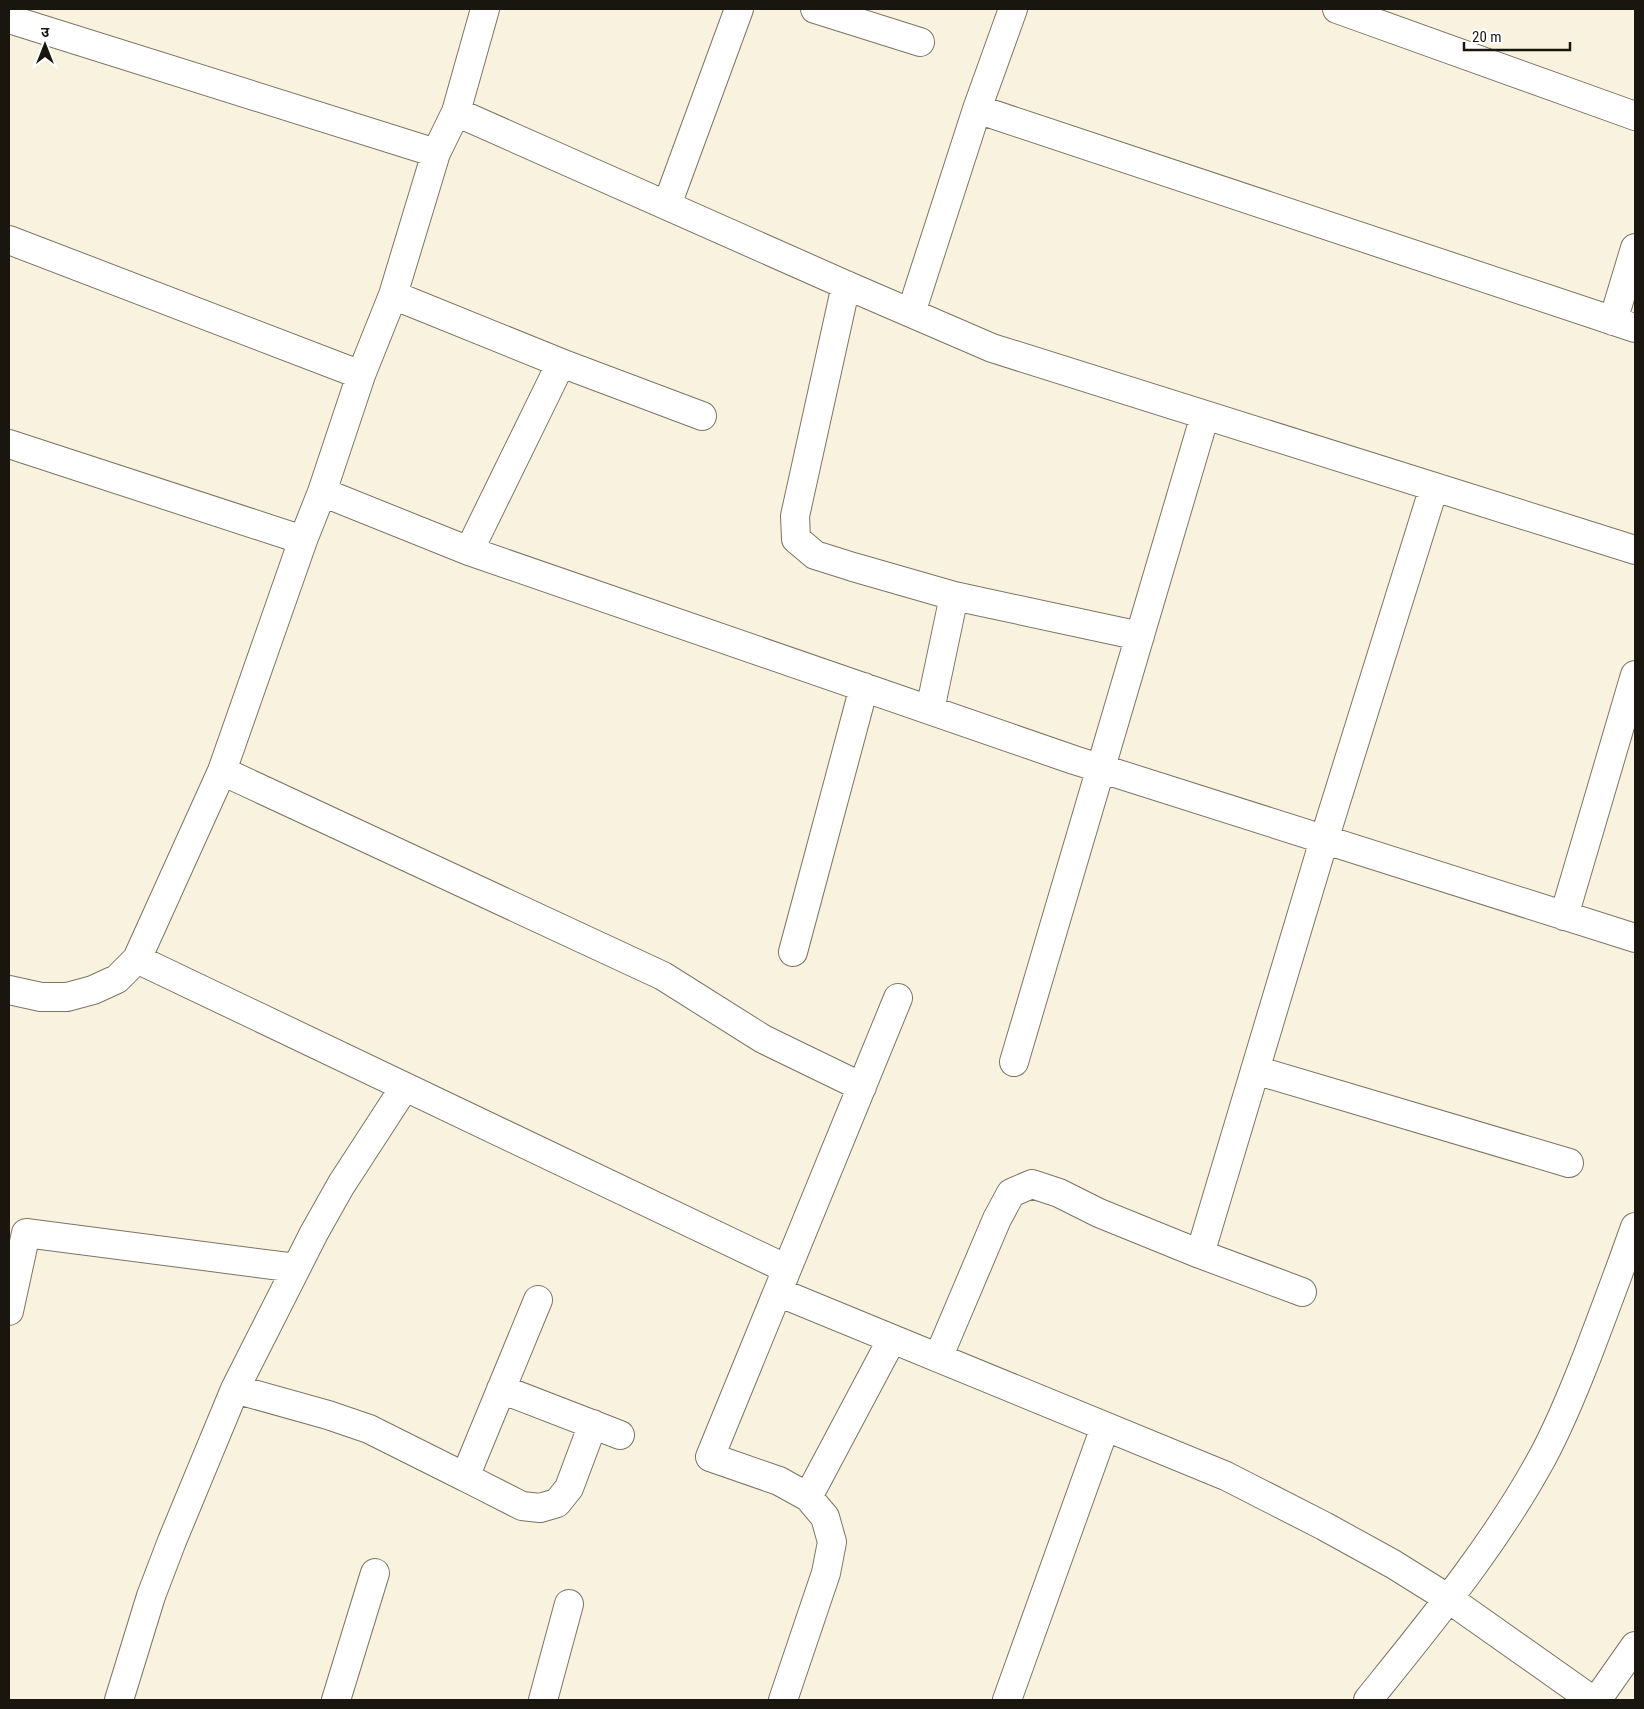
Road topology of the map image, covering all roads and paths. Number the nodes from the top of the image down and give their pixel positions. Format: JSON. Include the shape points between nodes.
{"nodes":[{"id":1,"x":485,"y":9,"type":"edge"},
{"id":2,"x":739,"y":9,"type":"edge"},
{"id":3,"x":815,"y":9,"type":"edge"},
{"id":4,"x":1013,"y":9,"type":"edge"},
{"id":5,"x":1337,"y":9,"type":"edge"},
{"id":6,"x":9,"y":19,"type":"edge"},
{"id":7,"x":920,"y":42,"type":"dead end"},
{"id":8,"x":977,"y":109,"type":"junction"},
{"id":9,"x":456,"y":112,"type":"junction"},
{"id":10,"x":1635,"y":116,"type":"edge"},
{"id":11,"x":436,"y":154,"type":"junction"},
{"id":12,"x":667,"y":205,"type":"junction"},
{"id":13,"x":9,"y":240,"type":"edge"},
{"id":14,"x":1635,"y":248,"type":"edge"},
{"id":15,"x":846,"y":285,"type":"junction"},
{"id":16,"x":393,"y":295,"type":"junction"},
{"id":17,"x":911,"y":312,"type":"junction"},
{"id":18,"x":1624,"y":324,"type":"edge"},
{"id":19,"x":561,"y":363,"type":"junction"},
{"id":20,"x":361,"y":375,"type":"junction"},
{"id":21,"x":1205,"y":415,"type":"junction"},
{"id":22,"x":702,"y":416,"type":"dead end"},
{"id":23,"x":9,"y":444,"type":"edge"},
{"id":24,"x":1434,"y":487,"type":"junction"},
{"id":25,"x":322,"y":492,"type":"junction"},
{"id":26,"x":302,"y":540,"type":"junction"},
{"id":27,"x":469,"y":550,"type":"junction"},
{"id":28,"x":1635,"y":550,"type":"edge"},
{"id":29,"x":954,"y":596,"type":"junction"},
{"id":30,"x":1140,"y":636,"type":"junction"},
{"id":31,"x":1635,"y":675,"type":"edge"},
{"id":32,"x":864,"y":687,"type":"junction"},
{"id":33,"x":930,"y":710,"type":"junction"},
{"id":34,"x":1100,"y":769,"type":"junction"},
{"id":35,"x":222,"y":771,"type":"junction"},
{"id":36,"x":1324,"y":840,"type":"junction"},
{"id":37,"x":1564,"y":916,"type":"junction"},
{"id":38,"x":1635,"y":938,"type":"edge"},
{"id":39,"x":793,"y":952,"type":"dead end"},
{"id":40,"x":137,"y":959,"type":"junction"},
{"id":41,"x":9,"y":990,"type":"edge"},
{"id":42,"x":898,"y":998,"type":"dead end"},
{"id":43,"x":1014,"y":1062,"type":"dead end"},
{"id":44,"x":1255,"y":1070,"type":"junction"},
{"id":45,"x":862,"y":1087,"type":"junction"},
{"id":46,"x":404,"y":1088,"type":"junction"},
{"id":47,"x":1568,"y":1163,"type":"dead end"},
{"id":48,"x":1635,"y":1227,"type":"edge"},
{"id":49,"x":17,"y":1232,"type":"edge"},
{"id":50,"x":1200,"y":1254,"type":"junction"},
{"id":51,"x":296,"y":1268,"type":"junction"},
{"id":52,"x":782,"y":1280,"type":"junction"},
{"id":53,"x":1302,"y":1292,"type":"dead end"},
{"id":54,"x":538,"y":1300,"type":"dead end"},
{"id":55,"x":9,"y":1311,"type":"edge"},
{"id":56,"x":892,"y":1339,"type":"junction"},
{"id":57,"x":938,"y":1358,"type":"junction"},
{"id":58,"x":235,"y":1389,"type":"junction"},
{"id":59,"x":502,"y":1389,"type":"junction"},
{"id":60,"x":593,"y":1424,"type":"junction"},
{"id":61,"x":1105,"y":1427,"type":"junction"},
{"id":62,"x":620,"y":1435,"type":"dead end"},
{"id":63,"x":465,"y":1477,"type":"junction"},
{"id":64,"x":808,"y":1497,"type":"junction"},
{"id":65,"x":376,"y":1573,"type":"dead end"},
{"id":66,"x":1449,"y":1599,"type":"junction"},
{"id":67,"x":569,"y":1604,"type":"dead end"},
{"id":68,"x":1635,"y":1646,"type":"edge"},
{"id":69,"x":118,"y":1700,"type":"edge"},
{"id":70,"x":336,"y":1700,"type":"edge"},
{"id":71,"x":543,"y":1700,"type":"edge"},
{"id":72,"x":783,"y":1700,"type":"edge"},
{"id":73,"x":1006,"y":1700,"type":"edge"},
{"id":74,"x":1368,"y":1700,"type":"edge"},
{"id":75,"x":1592,"y":1700,"type":"edge"},
{"id":76,"x":1597,"y":1700,"type":"edge"}],
"edges":[{"from":1,"to":9,"type":"street"},
{"from":2,"to":12,"type":"street"},
{"from":3,"to":7,"type":"street"},
{"from":4,"to":8,"type":"street"},
{"from":5,"to":10,"type":"street"},
{"from":6,"to":11,"type":"street"},
{"from":8,"to":17,"type":"street"},
{"from":8,"to":18,"type":"street"},
{"from":9,"to":11,"type":"street"},
{"from":9,"to":12,"type":"street"},
{"from":11,"to":16,"type":"street"},
{"from":12,"to":15,"type":"street"},
{"from":13,"to":20,"type":"street"},
{"from":14,"to":18,"type":"street"},
{"from":15,"to":17,"type":"street"},
{"from":15,"to":29,"type":"street","via":[[795,516],[796,539],[815,555]]},
{"from":16,"to":19,"type":"street"},
{"from":16,"to":20,"type":"street"},
{"from":17,"to":21,"type":"street","via":[[992,348]]},
{"from":19,"to":22,"type":"street"},
{"from":19,"to":27,"type":"street"},
{"from":20,"to":25,"type":"street"},
{"from":21,"to":24,"type":"street"},
{"from":21,"to":30,"type":"street"},
{"from":23,"to":26,"type":"street"},
{"from":24,"to":28,"type":"street"},
{"from":24,"to":36,"type":"street"},
{"from":25,"to":26,"type":"street"},
{"from":25,"to":27,"type":"street"},
{"from":26,"to":35,"type":"street"},
{"from":27,"to":32,"type":"street"},
{"from":29,"to":30,"type":"street"},
{"from":29,"to":33,"type":"street"},
{"from":30,"to":34,"type":"street"},
{"from":31,"to":37,"type":"street"},
{"from":32,"to":33,"type":"street"},
{"from":32,"to":39,"type":"street"},
{"from":33,"to":34,"type":"street"},
{"from":34,"to":36,"type":"street"},
{"from":34,"to":43,"type":"street"},
{"from":35,"to":40,"type":"street"},
{"from":35,"to":45,"type":"street","via":[[663,976],[763,1039]]},
{"from":36,"to":37,"type":"street"},
{"from":36,"to":44,"type":"street"},
{"from":37,"to":38,"type":"street"},
{"from":40,"to":41,"type":"street","via":[[117,979],[67,997]]},
{"from":40,"to":46,"type":"street"},
{"from":42,"to":45,"type":"street"},
{"from":44,"to":47,"type":"street"},
{"from":44,"to":50,"type":"street"},
{"from":45,"to":52,"type":"street"},
{"from":46,"to":51,"type":"street","via":[[341,1185]]},
{"from":46,"to":52,"type":"street"},
{"from":48,"to":66,"type":"street","via":[[1567,1408],[1542,1458],[1487,1547]]},
{"from":49,"to":51,"type":"street"},
{"from":49,"to":55,"type":"street"},
{"from":50,"to":53,"type":"street"},
{"from":50,"to":57,"type":"street","via":[[1032,1184],[1011,1193]]},
{"from":51,"to":58,"type":"street"},
{"from":52,"to":56,"type":"street"},
{"from":52,"to":64,"type":"street","via":[[710,1457],[779,1481]]},
{"from":54,"to":59,"type":"street"},
{"from":56,"to":57,"type":"street"},
{"from":56,"to":64,"type":"street"},
{"from":57,"to":61,"type":"street"},
{"from":58,"to":63,"type":"street","via":[[369,1429]]},
{"from":58,"to":69,"type":"street","via":[[151,1596]]},
{"from":59,"to":60,"type":"street"},
{"from":59,"to":63,"type":"street"},
{"from":60,"to":62,"type":"street"},
{"from":60,"to":63,"type":"street","via":[[569,1488],[557,1503],[540,1508],[522,1506]]},
{"from":61,"to":66,"type":"street","via":[[1226,1476],[1290,1507]]},
{"from":61,"to":73,"type":"street"},
{"from":64,"to":72,"type":"street","via":[[825,1517],[832,1542],[826,1573]]},
{"from":65,"to":70,"type":"street"},
{"from":66,"to":74,"type":"street"},
{"from":66,"to":75,"type":"street"},
{"from":67,"to":71,"type":"street"},
{"from":68,"to":76,"type":"street"}]}
